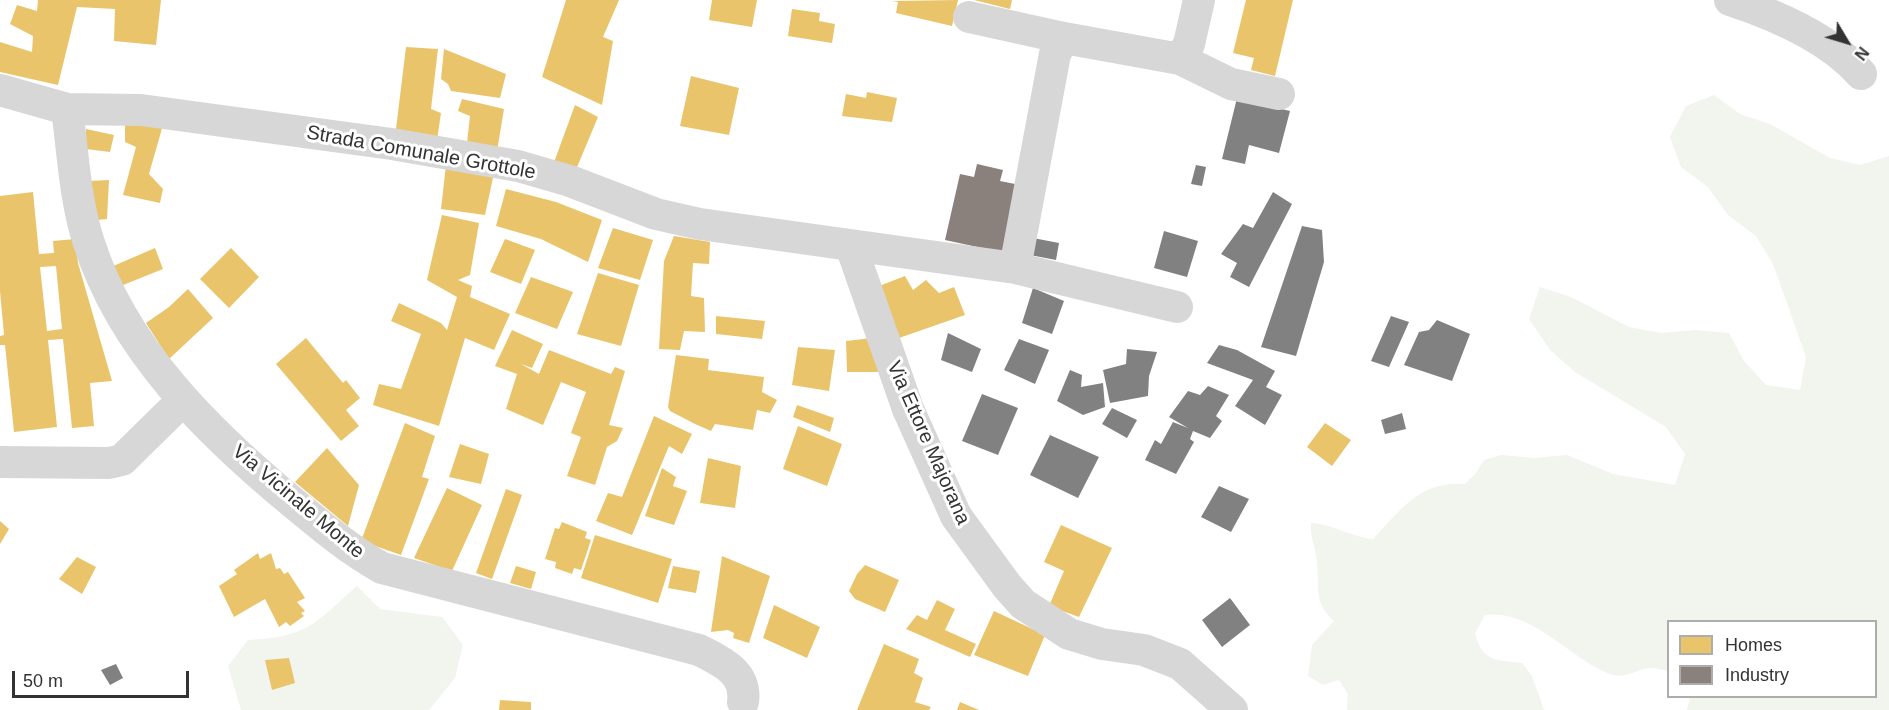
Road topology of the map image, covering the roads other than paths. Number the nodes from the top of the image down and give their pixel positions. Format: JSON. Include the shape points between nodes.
{"nodes":[{"id":1,"x":1199,"y":0,"type":"edge"},
{"id":2,"x":1730,"y":0,"type":"edge"},
{"id":3,"x":969,"y":17,"type":"dead end"},
{"id":4,"x":1064,"y":39,"type":"junction"},
{"id":5,"x":1180,"y":59,"type":"junction"},
{"id":6,"x":1862,"y":74,"type":"dead end"},
{"id":7,"x":0,"y":90,"type":"edge"},
{"id":8,"x":1279,"y":94,"type":"dead end"},
{"id":9,"x":67,"y":109,"type":"junction"},
{"id":10,"x":851,"y":246,"type":"junction"},
{"id":11,"x":1015,"y":268,"type":"junction"},
{"id":12,"x":1177,"y":307,"type":"dead end"},
{"id":13,"x":183,"y":400,"type":"junction"},
{"id":14,"x":0,"y":462,"type":"edge"},
{"id":15,"x":743,"y":702,"type":"dead end"},
{"id":16,"x":1232,"y":710,"type":"edge"}],
"edges":[{"from":1,"to":5,"type":"street","via":[[1189,44]]},
{"from":2,"to":6,"type":"street","via":[[1777,17],[1844,57]]},
{"from":3,"to":4,"type":"street"},
{"from":4,"to":5,"type":"street"},
{"from":4,"to":11,"type":"street","via":[[1055,54]]},
{"from":5,"to":8,"type":"street","via":[[1231,84]]},
{"from":7,"to":9,"type":"street","name":"Strada Comunale Grottole"},
{"from":9,"to":10,"type":"street","name":"Strada Comunale Grottole","via":[[141,110],[392,144],[518,166],[656,214]]},
{"from":9,"to":13,"type":"street","name":"Via Vicinale Monte","via":[[88,243],[123,320]]},
{"from":10,"to":11,"type":"street","name":"Strada Comunale Grottole"},
{"from":10,"to":16,"type":"street","name":"Via Ettore Majorana","via":[[909,409],[956,516],[1007,586],[1030,609],[1069,634],[1144,650],[1180,664]]},
{"from":11,"to":12,"type":"street","name":"Strada Comunale Grottole"},
{"from":13,"to":14,"type":"street","via":[[122,460],[109,464]]},
{"from":13,"to":15,"type":"street","name":"Via Vicinale Monte","via":[[266,481],[342,544],[382,568],[699,650],[737,674],[744,690]]}]}
